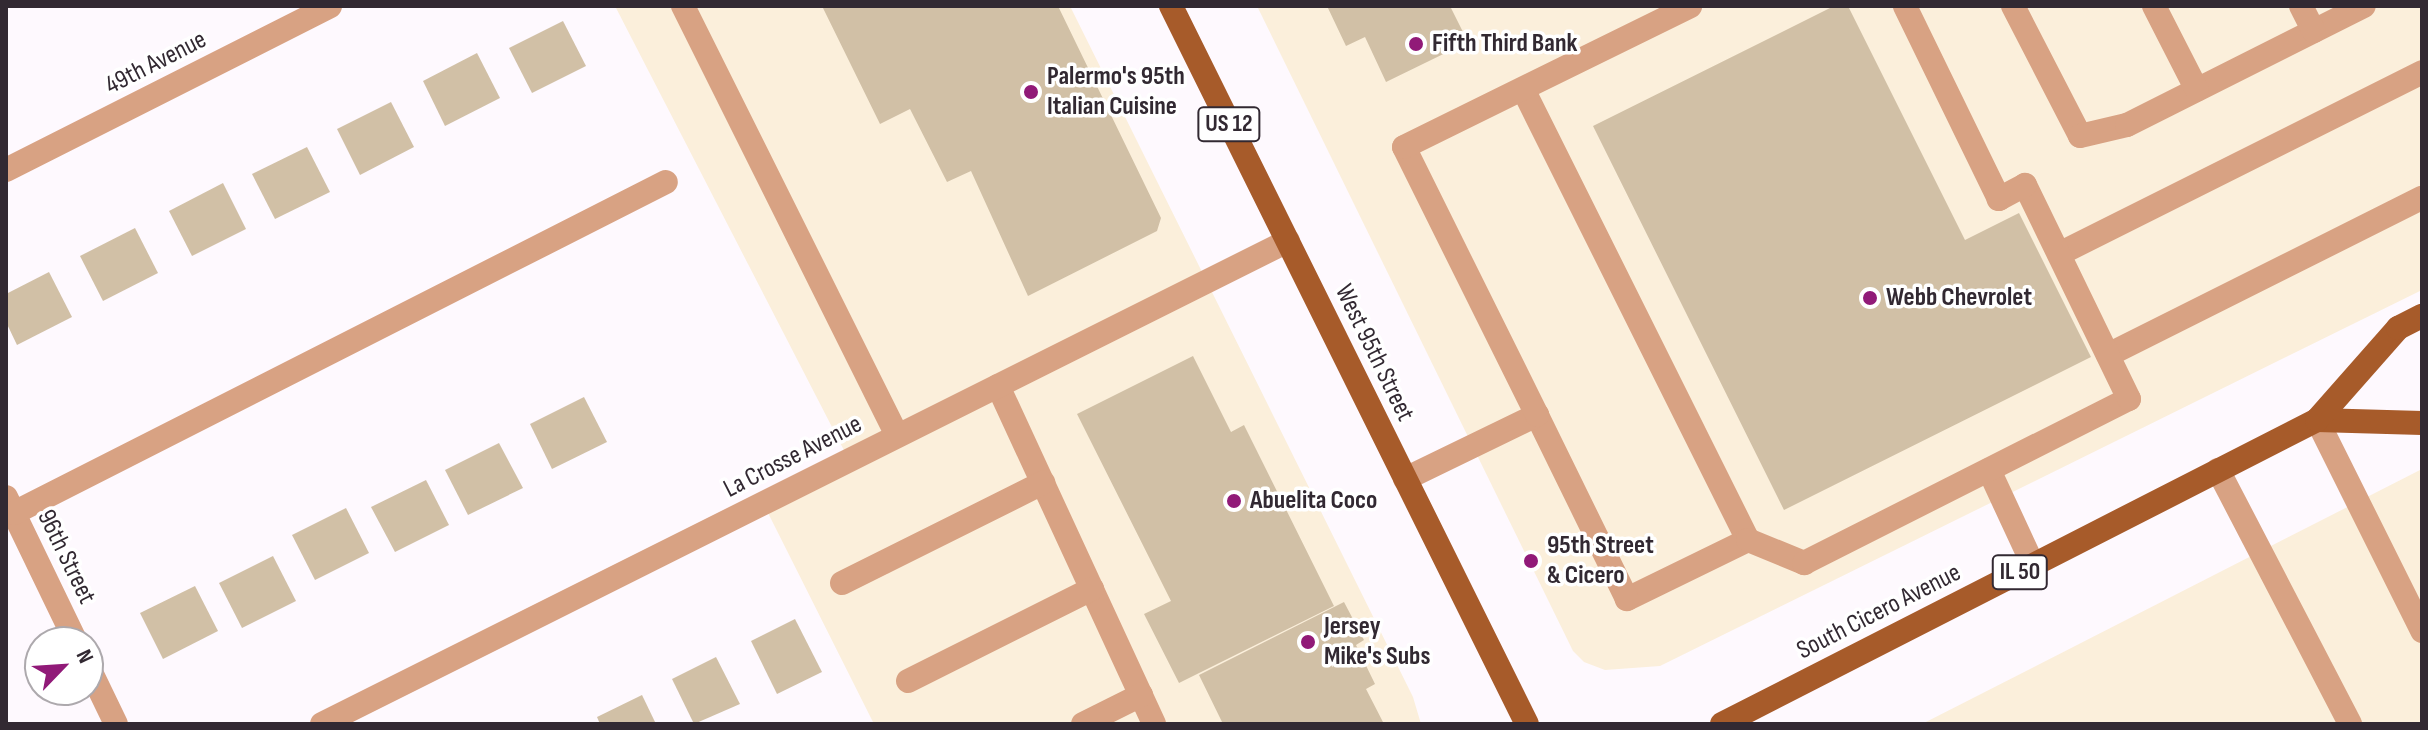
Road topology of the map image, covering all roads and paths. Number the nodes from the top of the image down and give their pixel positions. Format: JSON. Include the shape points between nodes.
{"nodes":[{"id":1,"x":330,"y":6,"type":"edge"},
{"id":2,"x":683,"y":6,"type":"edge"},
{"id":3,"x":1171,"y":6,"type":"edge"},
{"id":4,"x":1690,"y":6,"type":"edge"},
{"id":5,"x":1905,"y":6,"type":"edge"},
{"id":6,"x":2013,"y":6,"type":"edge"},
{"id":7,"x":2154,"y":6,"type":"edge"},
{"id":8,"x":2301,"y":6,"type":"edge"},
{"id":9,"x":2364,"y":6,"type":"edge"},
{"id":10,"x":2314,"y":31,"type":"junction"},
{"id":11,"x":2422,"y":72,"type":"edge"},
{"id":12,"x":1523,"y":89,"type":"junction"},
{"id":13,"x":2197,"y":90,"type":"junction"},
{"id":14,"x":6,"y":170,"type":"edge"},
{"id":15,"x":666,"y":182,"type":"dead end"},
{"id":16,"x":2422,"y":198,"type":"edge"},
{"id":17,"x":1288,"y":241,"type":"junction"},
{"id":18,"x":2059,"y":254,"type":"junction"},
{"id":19,"x":2422,"y":316,"type":"edge"},
{"id":20,"x":2108,"y":355,"type":"junction"},
{"id":21,"x":998,"y":386,"type":"junction"},
{"id":22,"x":1537,"y":415,"type":"junction"},
{"id":23,"x":2317,"y":420,"type":"junction"},
{"id":24,"x":2422,"y":423,"type":"edge"},
{"id":25,"x":897,"y":436,"type":"junction"},
{"id":26,"x":1989,"y":470,"type":"junction"},
{"id":27,"x":2218,"y":470,"type":"junction"},
{"id":28,"x":1405,"y":479,"type":"junction"},
{"id":29,"x":1043,"y":483,"type":"junction"},
{"id":30,"x":10,"y":505,"type":"edge"},
{"id":31,"x":1748,"y":540,"type":"junction"},
{"id":32,"x":2033,"y":565,"type":"junction"},
{"id":33,"x":842,"y":583,"type":"dead end"},
{"id":34,"x":1092,"y":589,"type":"junction"},
{"id":35,"x":68,"y":626,"type":"edge"},
{"id":36,"x":2422,"y":631,"type":"edge"},
{"id":37,"x":908,"y":681,"type":"dead end"},
{"id":38,"x":1141,"y":695,"type":"junction"},
{"id":39,"x":104,"y":699,"type":"edge"},
{"id":40,"x":116,"y":724,"type":"edge"},
{"id":41,"x":322,"y":724,"type":"edge"},
{"id":42,"x":1083,"y":724,"type":"edge"},
{"id":43,"x":1154,"y":724,"type":"edge"},
{"id":44,"x":1527,"y":724,"type":"edge"},
{"id":45,"x":1722,"y":724,"type":"edge"},
{"id":46,"x":2350,"y":724,"type":"edge"}],
"edges":[{"from":1,"to":14,"type":"street","name":"49th Avenue"},
{"from":2,"to":25,"type":"street"},
{"from":3,"to":17,"type":"main road","name":"West 95th Street","number":"US 12"},
{"from":4,"to":12,"type":"street"},
{"from":5,"to":18,"type":"street","via":[[1999,199],[2025,185]]},
{"from":6,"to":13,"type":"street","via":[[2080,136],[2127,125]]},
{"from":7,"to":13,"type":"street"},
{"from":8,"to":10,"type":"street"},
{"from":9,"to":10,"type":"street"},
{"from":10,"to":13,"type":"street"},
{"from":11,"to":18,"type":"street"},
{"from":12,"to":22,"type":"street","via":[[1404,147]]},
{"from":12,"to":31,"type":"street"},
{"from":15,"to":30,"type":"street"},
{"from":16,"to":20,"type":"street"},
{"from":17,"to":21,"type":"street","name":"La Crosse Avenue"},
{"from":17,"to":28,"type":"main road","name":"West 95th Street","number":"US 12"},
{"from":18,"to":20,"type":"street"},
{"from":19,"to":23,"type":"main road","name":"South Cicero Avenue","number":"IL 50","via":[[2398,328]]},
{"from":20,"to":26,"type":"street","via":[[2129,399]]},
{"from":21,"to":25,"type":"street","name":"La Crosse Avenue"},
{"from":21,"to":29,"type":"street"},
{"from":22,"to":28,"type":"street"},
{"from":22,"to":31,"type":"street","via":[[1627,599]]},
{"from":23,"to":24,"type":"main road","name":"South Cicero Avenue","number":"IL 50"},
{"from":23,"to":27,"type":"main road","name":"South Cicero Avenue","number":"IL 50"},
{"from":23,"to":36,"type":"street"},
{"from":25,"to":41,"type":"street","name":"La Crosse Avenue"},
{"from":26,"to":31,"type":"street","via":[[1804,563]]},
{"from":26,"to":32,"type":"street"},
{"from":27,"to":32,"type":"main road","name":"South Cicero Avenue","number":"IL 50"},
{"from":27,"to":46,"type":"street"},
{"from":28,"to":44,"type":"main road","name":"West 95th Street","number":"US 12"},
{"from":29,"to":33,"type":"street"},
{"from":29,"to":34,"type":"street"},
{"from":30,"to":35,"type":"street","name":"96th Street"},
{"from":32,"to":45,"type":"main road","name":"South Cicero Avenue","number":"IL 50"},
{"from":34,"to":37,"type":"street"},
{"from":34,"to":38,"type":"street"},
{"from":38,"to":42,"type":"street"},
{"from":38,"to":43,"type":"street"},
{"from":39,"to":40,"type":"street"}]}
